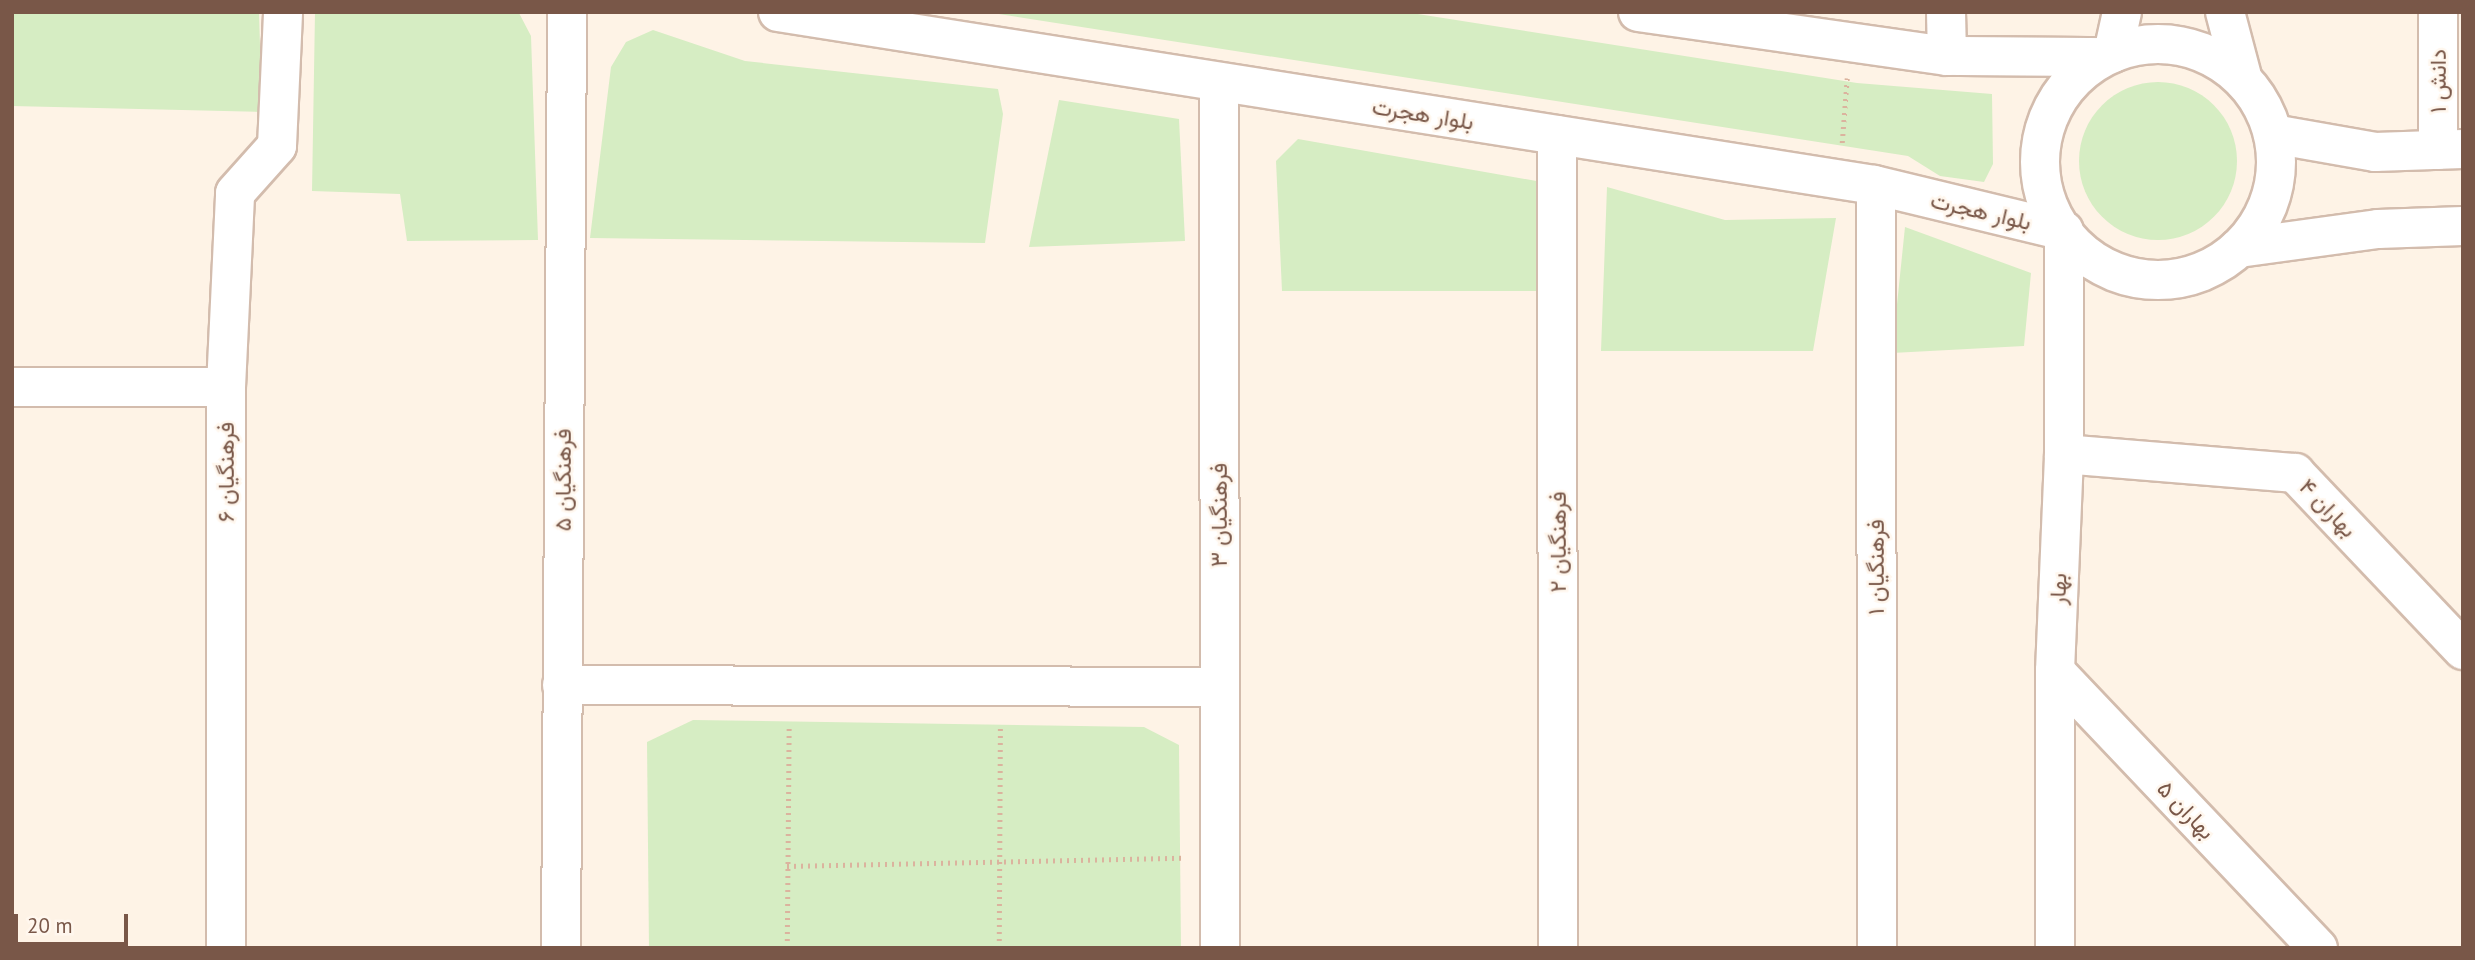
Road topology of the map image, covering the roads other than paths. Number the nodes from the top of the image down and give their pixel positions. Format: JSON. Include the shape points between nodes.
{"nodes":[{"id":1,"x":283,"y":12,"type":"edge"},
{"id":2,"x":567,"y":12,"type":"edge"},
{"id":3,"x":779,"y":12,"type":"edge"},
{"id":4,"x":1638,"y":12,"type":"edge"},
{"id":5,"x":1947,"y":12,"type":"edge"},
{"id":6,"x":2122,"y":12,"type":"edge"},
{"id":7,"x":2225,"y":12,"type":"edge"},
{"id":8,"x":2438,"y":12,"type":"edge"},
{"id":9,"x":2107,"y":55,"type":"junction"},
{"id":10,"x":1947,"y":56,"type":"junction"},
{"id":11,"x":2243,"y":80,"type":"junction"},
{"id":12,"x":1219,"y":82,"type":"junction"},
{"id":13,"x":2273,"y":134,"type":"junction"},
{"id":14,"x":1557,"y":135,"type":"junction"},
{"id":15,"x":2451,"y":149,"type":"edge"},
{"id":16,"x":1876,"y":186,"type":"junction"},
{"id":17,"x":2463,"y":226,"type":"edge"},
{"id":18,"x":2064,"y":231,"type":"junction"},
{"id":19,"x":2239,"y":248,"type":"junction"},
{"id":20,"x":12,"y":387,"type":"edge"},
{"id":21,"x":226,"y":387,"type":"junction"},
{"id":22,"x":2064,"y":454,"type":"junction"},
{"id":23,"x":2463,"y":650,"type":"edge"},
{"id":24,"x":2055,"y":671,"type":"junction"},
{"id":25,"x":562,"y":685,"type":"junction"},
{"id":26,"x":1220,"y":687,"type":"junction"},
{"id":27,"x":226,"y":948,"type":"edge"},
{"id":28,"x":561,"y":948,"type":"edge"},
{"id":29,"x":1220,"y":948,"type":"edge"},
{"id":30,"x":1558,"y":948,"type":"edge"},
{"id":31,"x":1877,"y":948,"type":"edge"},
{"id":32,"x":2056,"y":948,"type":"edge"},
{"id":33,"x":2318,"y":948,"type":"edge"}],
"edges":[{"from":1,"to":21,"type":"street","name":"فرهنگیان ۶","via":[[277,146],[235,194]]},
{"from":2,"to":25,"type":"street","name":"فرهنگیان ۵"},
{"from":3,"to":12,"type":"street","name":"بلوار هجرت"},
{"from":4,"to":10,"type":"street"},
{"from":5,"to":10,"type":"street"},
{"from":6,"to":9,"type":"street"},
{"from":7,"to":11,"type":"street"},
{"from":8,"to":15,"type":"street","name":"دانش ۱"},
{"from":9,"to":10,"type":"street"},
{"from":9,"to":11,"type":"street","via":[[2130,46],[2160,43],[2191,48],[2219,60]]},
{"from":9,"to":18,"type":"street","via":[[2076,76],[2056,99],[2044,128],[2039,159],[2043,189]]},
{"from":11,"to":13,"type":"street","via":[[2262,105]]},
{"from":12,"to":14,"type":"street","name":"بلوار هجرت"},
{"from":12,"to":26,"type":"street","name":"فرهنگیان ۳"},
{"from":13,"to":15,"type":"street","via":[[2375,152]]},
{"from":13,"to":19,"type":"street","via":[[2276,164],[2271,195],[2259,224]]},
{"from":14,"to":16,"type":"street","name":"بلوار هجرت"},
{"from":14,"to":30,"type":"street","name":"فرهنگیان ۲"},
{"from":16,"to":18,"type":"street","name":"بلوار هجرت"},
{"from":16,"to":31,"type":"street","name":"فرهنگیان ۱"},
{"from":17,"to":19,"type":"street","via":[[2378,229]]},
{"from":18,"to":19,"type":"street","via":[[2080,253],[2096,263],[2124,275],[2155,280],[2195,273]]},
{"from":18,"to":22,"type":"street","name":"بهار"},
{"from":20,"to":21,"type":"street"},
{"from":21,"to":27,"type":"street","name":"فرهنگیان ۶"},
{"from":22,"to":23,"type":"street","name":"بهاران ۴","via":[[2295,473]]},
{"from":22,"to":24,"type":"street","name":"بهار"},
{"from":24,"to":32,"type":"street","name":"بهار"},
{"from":24,"to":33,"type":"street","name":"بهاران ۵"},
{"from":25,"to":26,"type":"street"},
{"from":25,"to":28,"type":"street","name":"فرهنگیان ۵"},
{"from":26,"to":29,"type":"street","name":"فرهنگیان ۳"}]}
